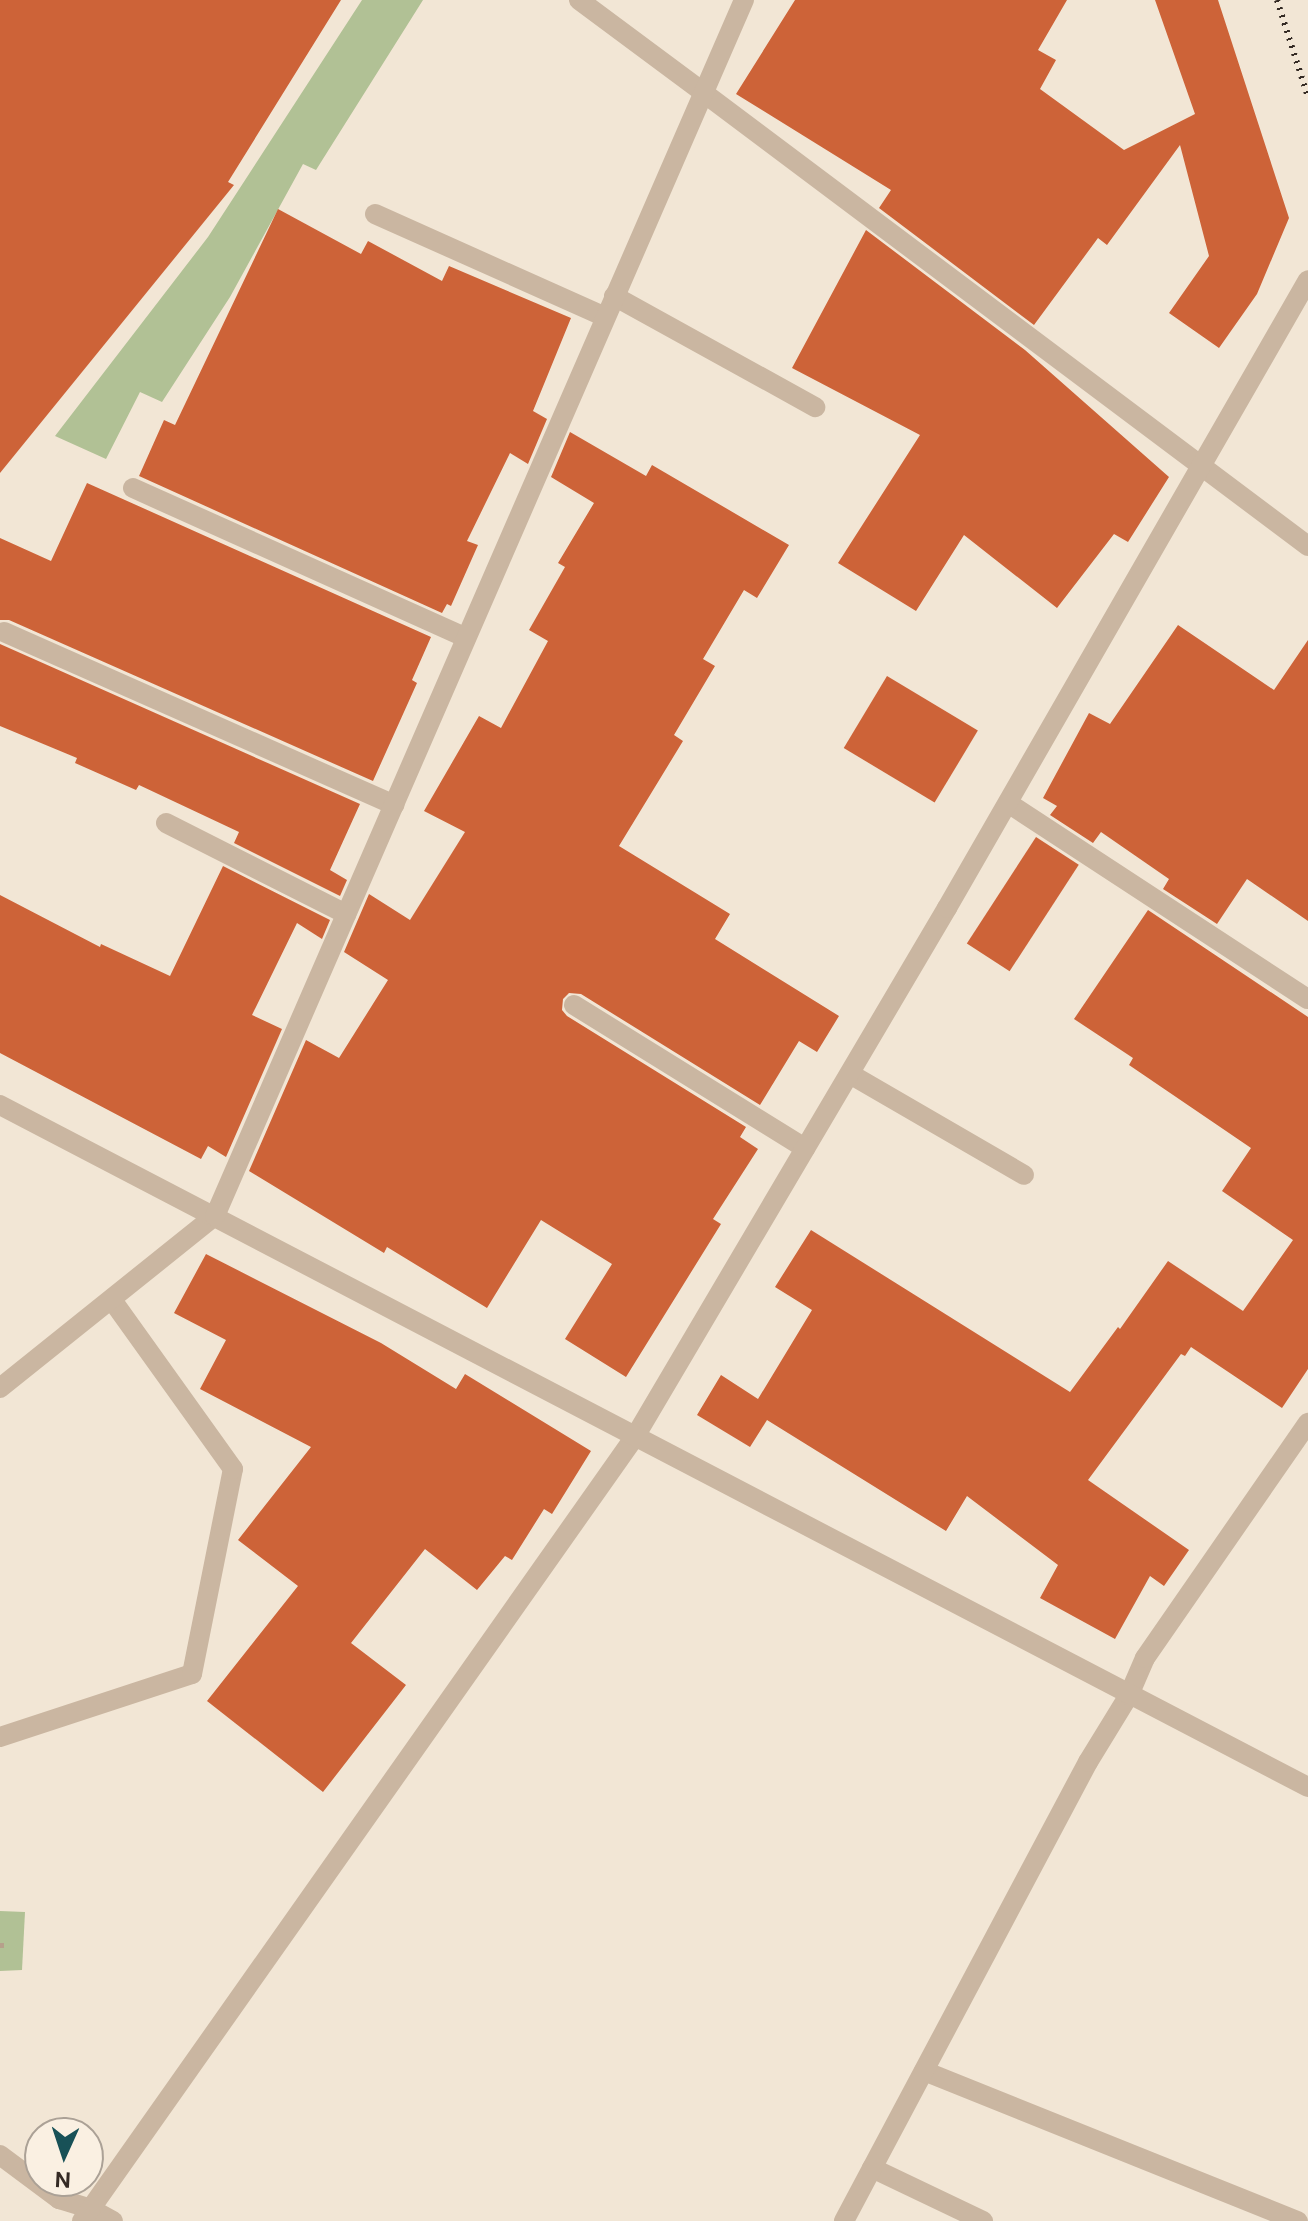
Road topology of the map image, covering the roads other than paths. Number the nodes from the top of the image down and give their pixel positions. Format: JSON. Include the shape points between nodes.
{"nodes":[{"id":1,"x":579,"y":0,"type":"edge"},
{"id":2,"x":744,"y":0,"type":"edge"},
{"id":3,"x":704,"y":93,"type":"junction"},
{"id":4,"x":375,"y":214,"type":"dead end"},
{"id":5,"x":1308,"y":280,"type":"edge"},
{"id":6,"x":614,"y":296,"type":"junction"},
{"id":7,"x":605,"y":317,"type":"junction"},
{"id":8,"x":815,"y":407,"type":"dead end"},
{"id":9,"x":1202,"y":465,"type":"junction"},
{"id":10,"x":133,"y":488,"type":"dead end"},
{"id":11,"x":1308,"y":546,"type":"edge"},
{"id":12,"x":4,"y":632,"type":"dead end"},
{"id":13,"x":466,"y":638,"type":"junction"},
{"id":14,"x":1008,"y":803,"type":"junction"},
{"id":15,"x":394,"y":805,"type":"junction"},
{"id":16,"x":166,"y":823,"type":"dead end"},
{"id":17,"x":346,"y":914,"type":"junction"},
{"id":18,"x":1308,"y":999,"type":"edge"},
{"id":19,"x":574,"y":1005,"type":"dead end"},
{"id":20,"x":850,"y":1074,"type":"junction"},
{"id":21,"x":0,"y":1105,"type":"edge"},
{"id":22,"x":805,"y":1148,"type":"junction"},
{"id":23,"x":1024,"y":1175,"type":"dead end"},
{"id":24,"x":215,"y":1216,"type":"junction"},
{"id":25,"x":112,"y":1300,"type":"junction"},
{"id":26,"x":0,"y":1388,"type":"edge"},
{"id":27,"x":1308,"y":1423,"type":"edge"},
{"id":28,"x":636,"y":1435,"type":"junction"},
{"id":29,"x":1129,"y":1695,"type":"junction"},
{"id":30,"x":0,"y":1737,"type":"edge"},
{"id":31,"x":1308,"y":1787,"type":"edge"},
{"id":32,"x":924,"y":2071,"type":"junction"},
{"id":33,"x":0,"y":2155,"type":"edge"},
{"id":34,"x":872,"y":2168,"type":"junction"},
{"id":35,"x":87,"y":2215,"type":"edge"},
{"id":36,"x":113,"y":2221,"type":"edge"},
{"id":37,"x":844,"y":2221,"type":"edge"},
{"id":38,"x":983,"y":2221,"type":"edge"},
{"id":39,"x":1298,"y":2221,"type":"edge"}],
"edges":[{"from":1,"to":3,"type":"street"},
{"from":2,"to":3,"type":"street"},
{"from":3,"to":6,"type":"street"},
{"from":3,"to":9,"type":"street"},
{"from":4,"to":7,"type":"street"},
{"from":5,"to":9,"type":"street"},
{"from":6,"to":7,"type":"street"},
{"from":6,"to":8,"type":"street"},
{"from":7,"to":13,"type":"street"},
{"from":9,"to":11,"type":"street"},
{"from":9,"to":14,"type":"street"},
{"from":10,"to":13,"type":"street"},
{"from":12,"to":15,"type":"street"},
{"from":13,"to":15,"type":"street"},
{"from":14,"to":18,"type":"street"},
{"from":14,"to":20,"type":"street"},
{"from":15,"to":17,"type":"street"},
{"from":16,"to":17,"type":"street"},
{"from":17,"to":24,"type":"street"},
{"from":19,"to":22,"type":"street"},
{"from":20,"to":22,"type":"street"},
{"from":20,"to":23,"type":"street"},
{"from":21,"to":24,"type":"street"},
{"from":22,"to":28,"type":"street"},
{"from":24,"to":25,"type":"street"},
{"from":24,"to":28,"type":"street"},
{"from":25,"to":26,"type":"street"},
{"from":25,"to":30,"type":"street","via":[[233,1469],[192,1674]]},
{"from":27,"to":29,"type":"street","via":[[1145,1658]]},
{"from":28,"to":29,"type":"street"},
{"from":28,"to":35,"type":"street"},
{"from":29,"to":31,"type":"street"},
{"from":29,"to":32,"type":"street"},
{"from":32,"to":34,"type":"street"},
{"from":32,"to":39,"type":"street"},
{"from":33,"to":35,"type":"street"},
{"from":34,"to":37,"type":"street"},
{"from":34,"to":38,"type":"street"},
{"from":35,"to":36,"type":"street"}]}
